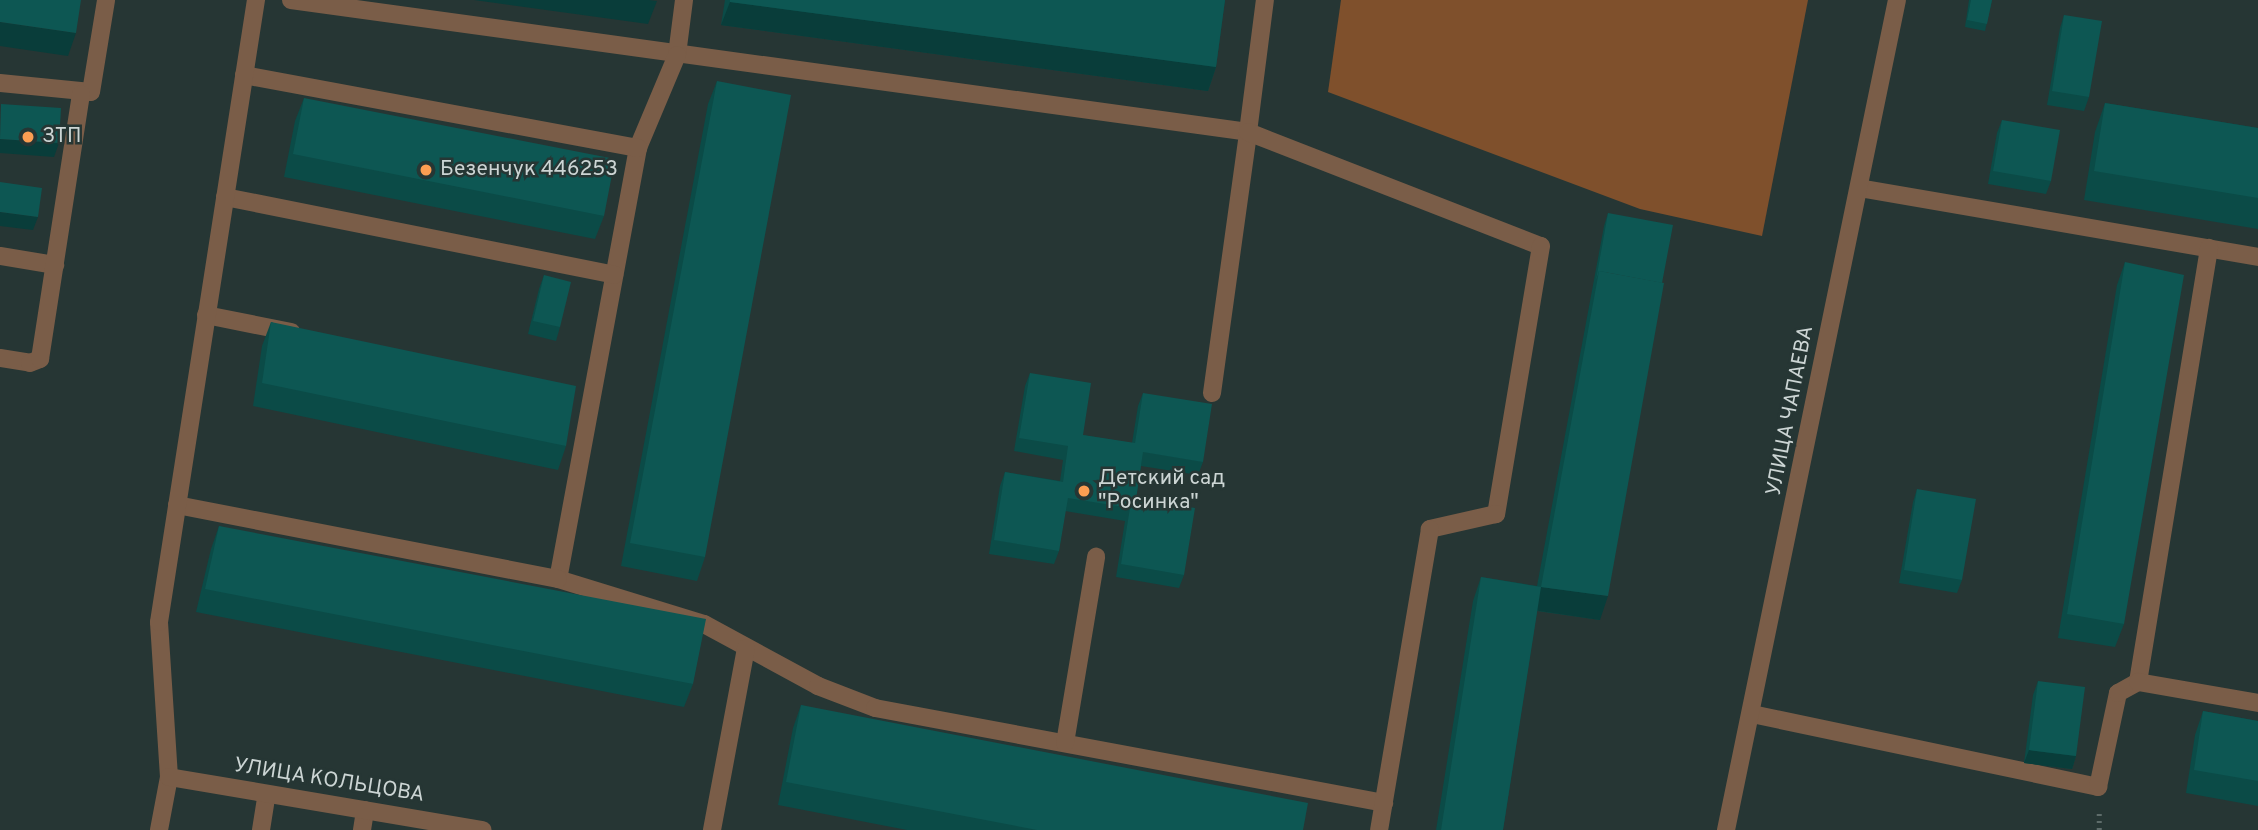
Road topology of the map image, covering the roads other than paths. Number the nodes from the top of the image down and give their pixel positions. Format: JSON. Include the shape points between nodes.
{"nodes":[{"id":1,"x":106,"y":0,"type":"edge"},
{"id":2,"x":256,"y":0,"type":"edge"},
{"id":3,"x":291,"y":0,"type":"edge"},
{"id":4,"x":684,"y":0,"type":"edge"},
{"id":5,"x":1265,"y":0,"type":"edge"},
{"id":6,"x":1897,"y":0,"type":"edge"},
{"id":7,"x":677,"y":55,"type":"junction"},
{"id":8,"x":244,"y":75,"type":"junction"},
{"id":9,"x":0,"y":83,"type":"edge"},
{"id":10,"x":81,"y":94,"type":"junction"},
{"id":11,"x":1248,"y":132,"type":"junction"},
{"id":12,"x":638,"y":148,"type":"junction"},
{"id":13,"x":1860,"y":188,"type":"junction"},
{"id":14,"x":225,"y":197,"type":"junction"},
{"id":15,"x":2209,"y":248,"type":"junction"},
{"id":16,"x":0,"y":256,"type":"edge"},
{"id":17,"x":2258,"y":257,"type":"edge"},
{"id":18,"x":55,"y":265,"type":"junction"},
{"id":19,"x":614,"y":275,"type":"junction"},
{"id":20,"x":206,"y":315,"type":"junction"},
{"id":21,"x":313,"y":336,"type":"edge"},
{"id":22,"x":0,"y":358,"type":"edge"},
{"id":23,"x":1212,"y":393,"type":"dead end"},
{"id":24,"x":177,"y":505,"type":"junction"},
{"id":25,"x":1096,"y":557,"type":"dead end"},
{"id":26,"x":558,"y":579,"type":"junction"},
{"id":27,"x":746,"y":648,"type":"junction"},
{"id":28,"x":2138,"y":682,"type":"junction"},
{"id":29,"x":2258,"y":703,"type":"edge"},
{"id":30,"x":1752,"y":714,"type":"junction"},
{"id":31,"x":1065,"y":743,"type":"junction"},
{"id":32,"x":169,"y":777,"type":"junction"},
{"id":33,"x":267,"y":794,"type":"junction"},
{"id":34,"x":1384,"y":803,"type":"junction"},
{"id":35,"x":365,"y":810,"type":"junction"},
{"id":36,"x":159,"y":830,"type":"edge"},
{"id":37,"x":261,"y":830,"type":"edge"},
{"id":38,"x":362,"y":830,"type":"edge"},
{"id":39,"x":483,"y":830,"type":"edge"},
{"id":40,"x":712,"y":830,"type":"edge"},
{"id":41,"x":1379,"y":830,"type":"edge"},
{"id":42,"x":1726,"y":830,"type":"edge"}],
"edges":[{"from":1,"to":10,"type":"street","via":[[94,85],[91,92]]},
{"from":2,"to":8,"type":"street"},
{"from":3,"to":7,"type":"street"},
{"from":4,"to":7,"type":"street"},
{"from":5,"to":11,"type":"street"},
{"from":6,"to":13,"type":"street","name":"УЛИЦА ЧАПАЕВА"},
{"from":7,"to":11,"type":"street"},
{"from":7,"to":12,"type":"street"},
{"from":8,"to":12,"type":"street"},
{"from":8,"to":14,"type":"street"},
{"from":9,"to":10,"type":"street"},
{"from":10,"to":18,"type":"street"},
{"from":11,"to":23,"type":"street"},
{"from":11,"to":34,"type":"street","via":[[1541,246],[1496,514],[1430,529]]},
{"from":12,"to":19,"type":"street"},
{"from":13,"to":15,"type":"street"},
{"from":13,"to":30,"type":"street","name":"УЛИЦА ЧАПАЕВА"},
{"from":14,"to":19,"type":"street"},
{"from":14,"to":20,"type":"street"},
{"from":15,"to":17,"type":"street"},
{"from":15,"to":28,"type":"street"},
{"from":16,"to":18,"type":"street"},
{"from":18,"to":22,"type":"street","via":[[40,359],[30,363]]},
{"from":19,"to":26,"type":"street","via":[[586,391]]},
{"from":20,"to":21,"type":"street"},
{"from":20,"to":24,"type":"street"},
{"from":24,"to":26,"type":"street"},
{"from":24,"to":32,"type":"street","via":[[159,622]]},
{"from":25,"to":31,"type":"street"},
{"from":26,"to":27,"type":"street","via":[[704,624]]},
{"from":27,"to":31,"type":"street","via":[[818,686],[875,708]]},
{"from":27,"to":40,"type":"street"},
{"from":28,"to":29,"type":"street"},
{"from":28,"to":30,"type":"street","via":[[2118,693],[2098,787]]},
{"from":30,"to":42,"type":"street","name":"УЛИЦА ЧАПАЕВА"},
{"from":31,"to":34,"type":"street"},
{"from":32,"to":33,"type":"street","name":"УЛИЦА КОЛЬЦОВА"},
{"from":32,"to":36,"type":"street"},
{"from":33,"to":35,"type":"street","name":"УЛИЦА КОЛЬЦОВА"},
{"from":33,"to":37,"type":"street"},
{"from":34,"to":41,"type":"street"},
{"from":35,"to":38,"type":"street"},
{"from":35,"to":39,"type":"street","name":"УЛИЦА КОЛЬЦОВА"}]}
